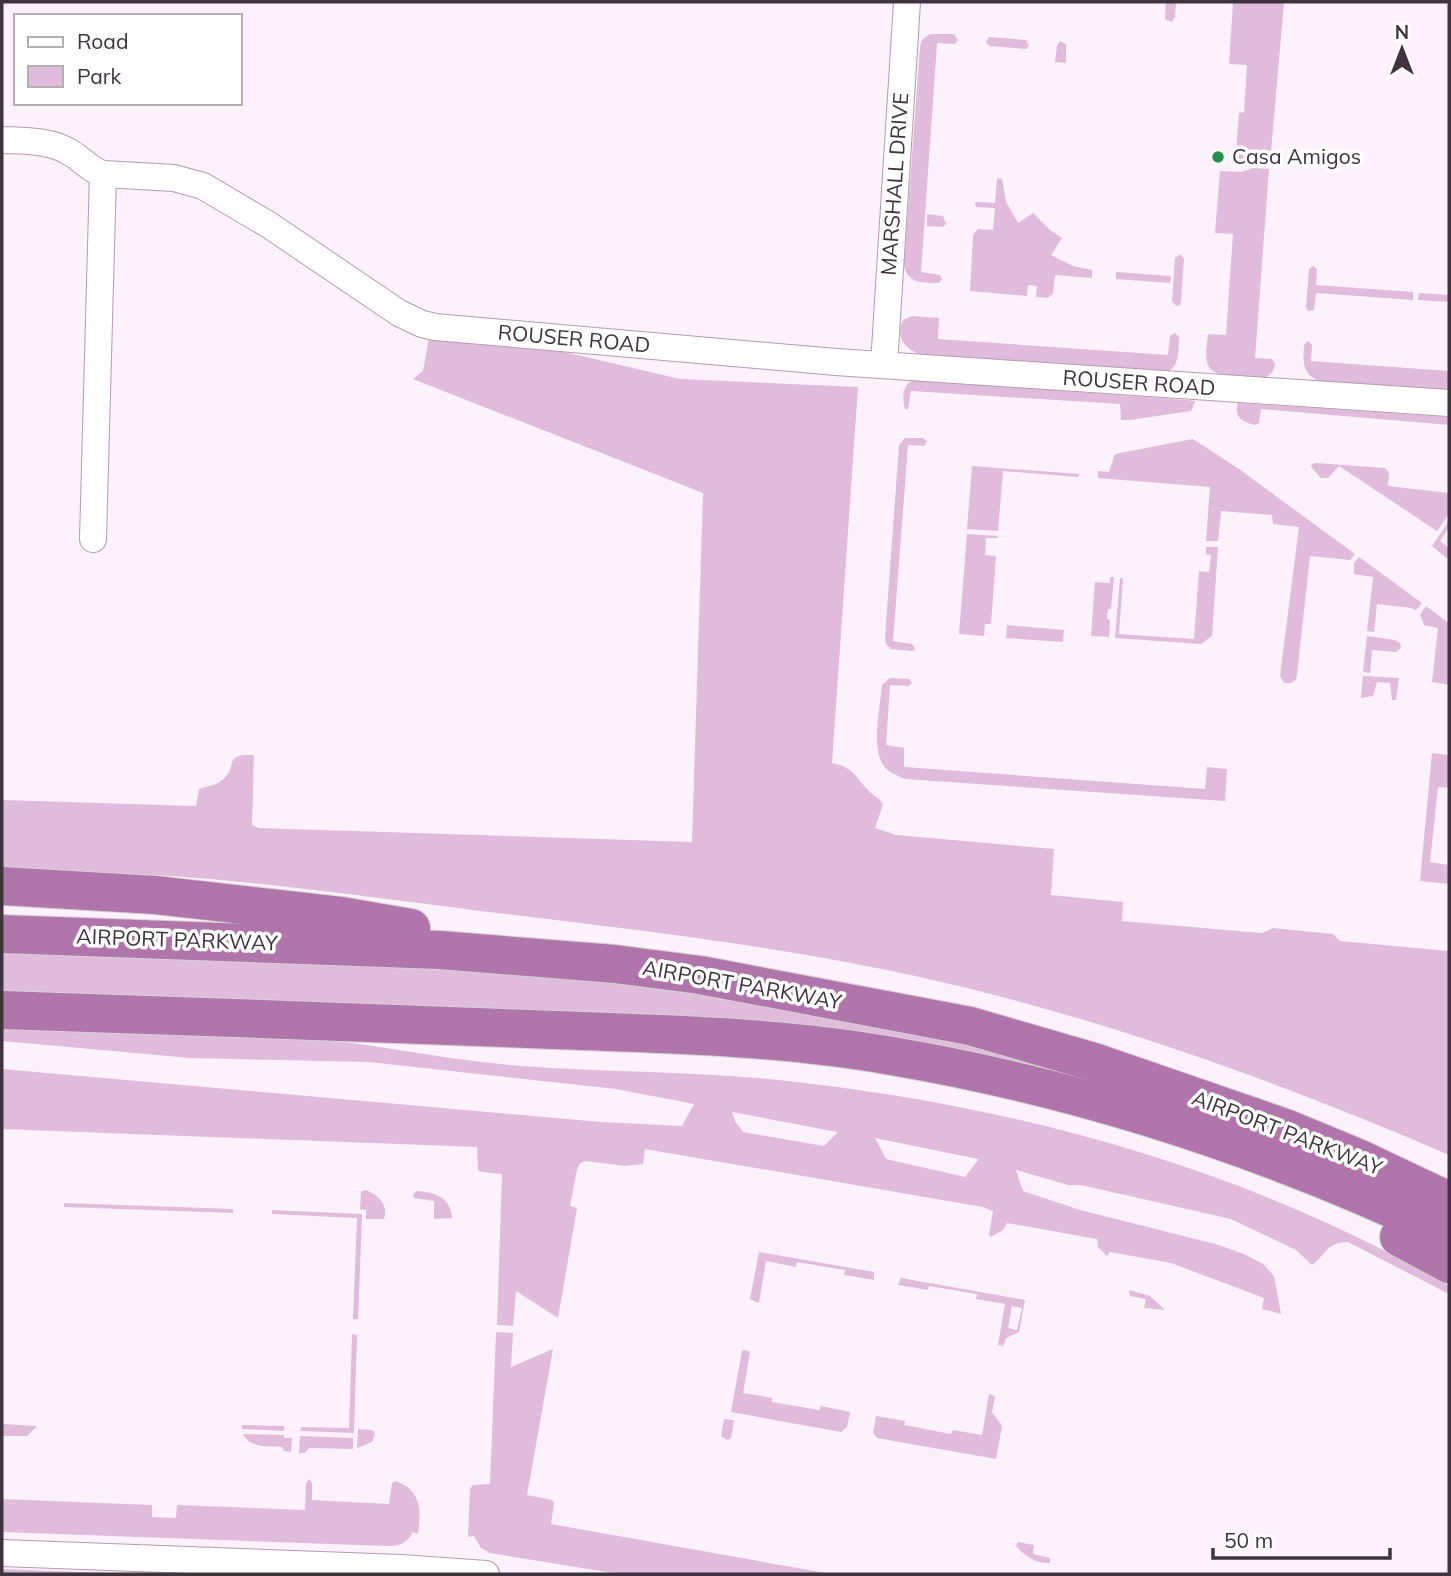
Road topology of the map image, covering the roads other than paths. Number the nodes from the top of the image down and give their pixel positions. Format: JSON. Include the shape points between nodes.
{"nodes":[{"id":1,"x":907,"y":2,"type":"edge"},
{"id":2,"x":2,"y":140,"type":"edge"},
{"id":3,"x":103,"y":174,"type":"junction"},
{"id":4,"x":884,"y":365,"type":"junction"},
{"id":5,"x":1449,"y":403,"type":"edge"},
{"id":6,"x":93,"y":539,"type":"dead end"},
{"id":7,"x":2,"y":887,"type":"edge"},
{"id":8,"x":2,"y":934,"type":"edge"},
{"id":9,"x":700,"y":975,"type":"junction"},
{"id":10,"x":2,"y":1010,"type":"edge"},
{"id":11,"x":1094,"y":1062,"type":"junction"},
{"id":12,"x":1021,"y":1084,"type":"junction"},
{"id":13,"x":1449,"y":1172,"type":"edge"},
{"id":14,"x":1449,"y":1201,"type":"edge"},
{"id":15,"x":1449,"y":1235,"type":"edge"},
{"id":16,"x":1449,"y":1264,"type":"edge"},
{"id":17,"x":2,"y":1553,"type":"edge"},
{"id":18,"x":486,"y":1574,"type":"edge"}],
"edges":[{"from":1,"to":4,"type":"street","name":"MARSHALL DRIVE"},
{"from":2,"to":3,"type":"street","via":[[52,144]]},
{"from":3,"to":4,"type":"street","name":"ROUSER ROAD","via":[[174,178],[203,186],[422,324]]},
{"from":3,"to":6,"type":"street"},
{"from":4,"to":5,"type":"street","name":"ROUSER ROAD"},
{"from":7,"to":9,"type":"highway","via":[[155,895],[341,916]]},
{"from":8,"to":9,"type":"highway","name":"AIRPORT PARKWAY","via":[[452,950]]},
{"from":9,"to":11,"type":"highway","name":"AIRPORT PARKWAY","via":[[970,1026]]},
{"from":10,"to":12,"type":"highway","name":"AIRPORT PARKWAY","via":[[722,1037],[891,1056]]},
{"from":11,"to":13,"type":"highway","via":[[1196,1073]]},
{"from":11,"to":14,"type":"highway","name":"AIRPORT PARKWAY","via":[[1288,1129]]},
{"from":12,"to":15,"type":"highway","name":"AIRPORT PARKWAY","via":[[1185,1127],[1307,1172]]},
{"from":12,"to":16,"type":"highway","via":[[1305,1192]]},
{"from":17,"to":18,"type":"street"}]}
